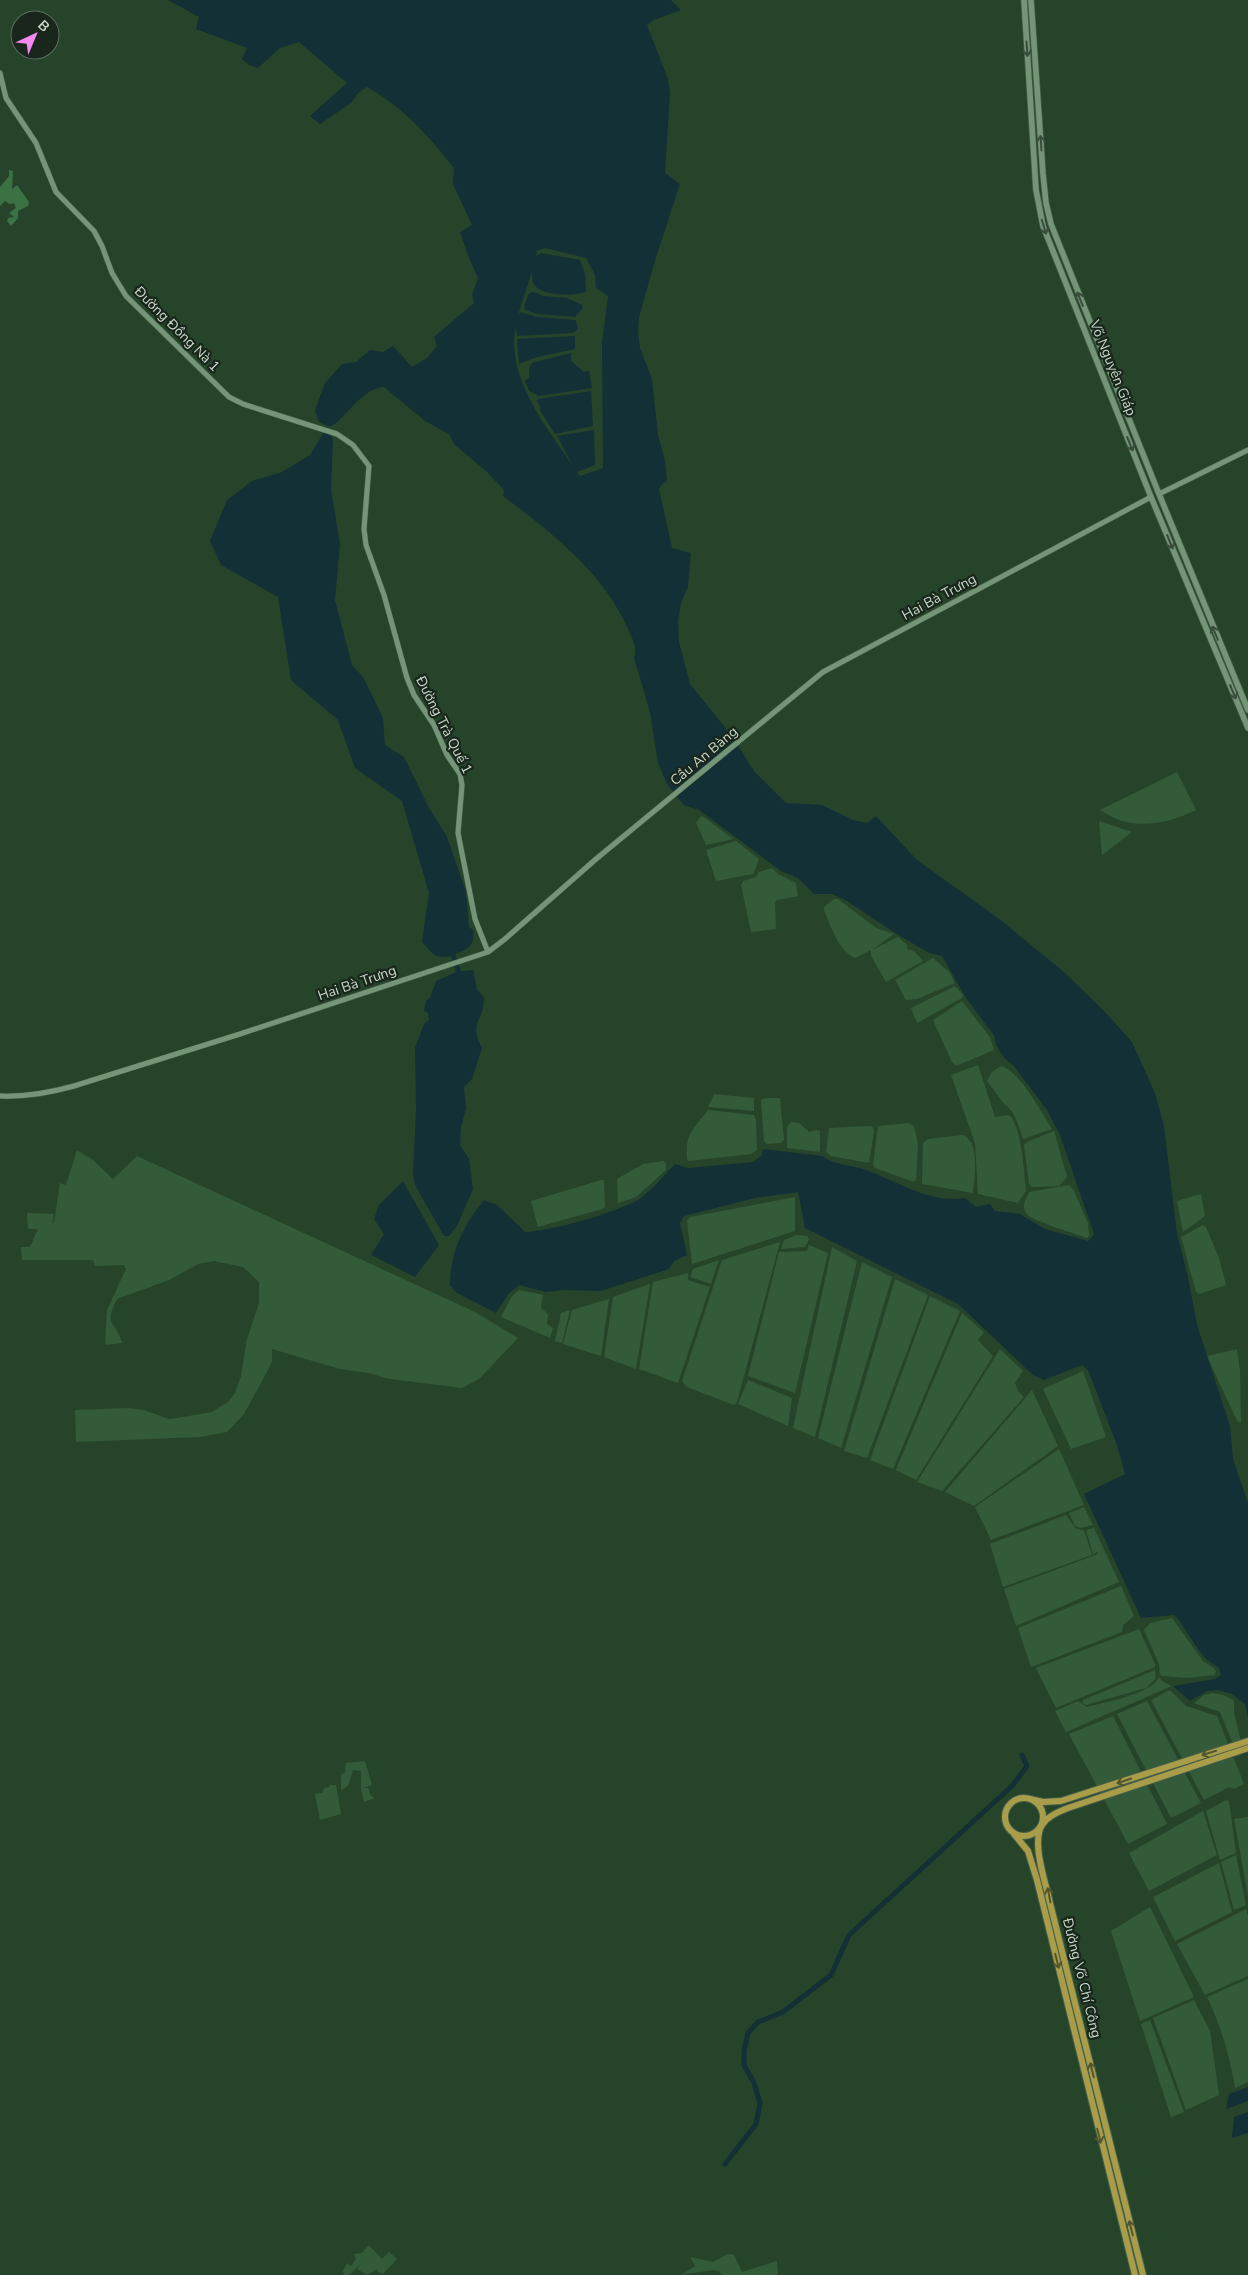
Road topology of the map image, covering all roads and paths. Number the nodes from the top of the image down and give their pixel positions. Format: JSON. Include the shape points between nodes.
{"nodes":[{"id":1,"x":1024,"y":0,"type":"edge"},
{"id":2,"x":1031,"y":0,"type":"edge"},
{"id":3,"x":0,"y":73,"type":"edge"},
{"id":4,"x":1046,"y":203,"type":"junction"},
{"id":5,"x":1038,"y":204,"type":"junction"},
{"id":6,"x":337,"y":434,"type":"joint"},
{"id":7,"x":1248,"y":450,"type":"edge"},
{"id":8,"x":1159,"y":494,"type":"junction"},
{"id":9,"x":1151,"y":497,"type":"junction"},
{"id":10,"x":1248,"y":710,"type":"edge"},
{"id":11,"x":1248,"y":728,"type":"edge"},
{"id":12,"x":748,"y":733,"type":"joint"},
{"id":13,"x":674,"y":796,"type":"joint"},
{"id":14,"x":488,"y":952,"type":"junction"},
{"id":15,"x":0,"y":1096,"type":"edge"},
{"id":16,"x":1248,"y":1741,"type":"edge"},
{"id":17,"x":1248,"y":1748,"type":"edge"},
{"id":18,"x":1171,"y":1768,"type":"junction"},
{"id":19,"x":1030,"y":1799,"type":"junction"},
{"id":20,"x":1042,"y":1825,"type":"junction"},
{"id":21,"x":1014,"y":1834,"type":"junction"},
{"id":22,"x":1135,"y":2275,"type":"edge"},
{"id":23,"x":1143,"y":2275,"type":"edge"}],
"edges":[{"from":1,"to":5,"type":"main road","name":"Võ Nguyên Giáp","one_way":true},
{"from":4,"to":2,"type":"main road","name":"Võ Nguyên Giáp","one_way":true},
{"from":3,"to":6,"type":"street","name":"Đường Đồng Nà 1","via":[[6,98],[36,143],[56,192],[94,231],[116,279],[133,303],[229,397]]},
{"from":4,"to":5,"type":"main road"},
{"from":8,"to":4,"type":"main road","name":"Võ Nguyên Giáp","one_way":true,"via":[[1056,240]]},
{"from":5,"to":9,"type":"main road","name":"Võ Nguyên Giáp","one_way":true,"via":[[1048,240]]},
{"from":6,"to":14,"type":"street","name":"Đường Trà Quế 1","via":[[353,445],[369,466],[364,522],[366,545],[407,678],[460,774],[458,833],[475,918]]},
{"from":7,"to":8,"type":"street"},
{"from":8,"to":9,"type":"main road"},
{"from":10,"to":8,"type":"main road","name":"Võ Nguyên Giáp","one_way":true},
{"from":9,"to":11,"type":"main road","name":"Võ Nguyên Giáp","one_way":true},
{"from":9,"to":12,"type":"street","name":"Hai Bà Trưng","via":[[834,665]]},
{"from":12,"to":13,"type":"street","name":"Cầu An Bàng"},
{"from":13,"to":14,"type":"street","name":"Hai Bà Trưng","via":[[591,862]]},
{"from":14,"to":15,"type":"street","name":"Hai Bà Trưng","via":[[48,1094]]},
{"from":16,"to":18,"type":"main road","one_way":true},
{"from":17,"to":18,"type":"main road"},
{"from":18,"to":19,"type":"main road","one_way":true,"via":[[1061,1801]]},
{"from":18,"to":20,"type":"main road","via":[[1054,1814]]},
{"from":19,"to":20,"type":"main road","via":[[1040,1806]]},
{"from":19,"to":21,"type":"main road","via":[[1018,1799],[1006,1812],[1006,1823]]},
{"from":20,"to":21,"type":"main road","via":[[1027,1836]]},
{"from":23,"to":20,"type":"main road","name":"Đường Võ Chí Công","one_way":true,"via":[[1041,1863],[1038,1842]]},
{"from":21,"to":22,"type":"main road","name":"Đường Võ Chí Công","one_way":true,"via":[[1028,1851],[1037,1880]]}]}
